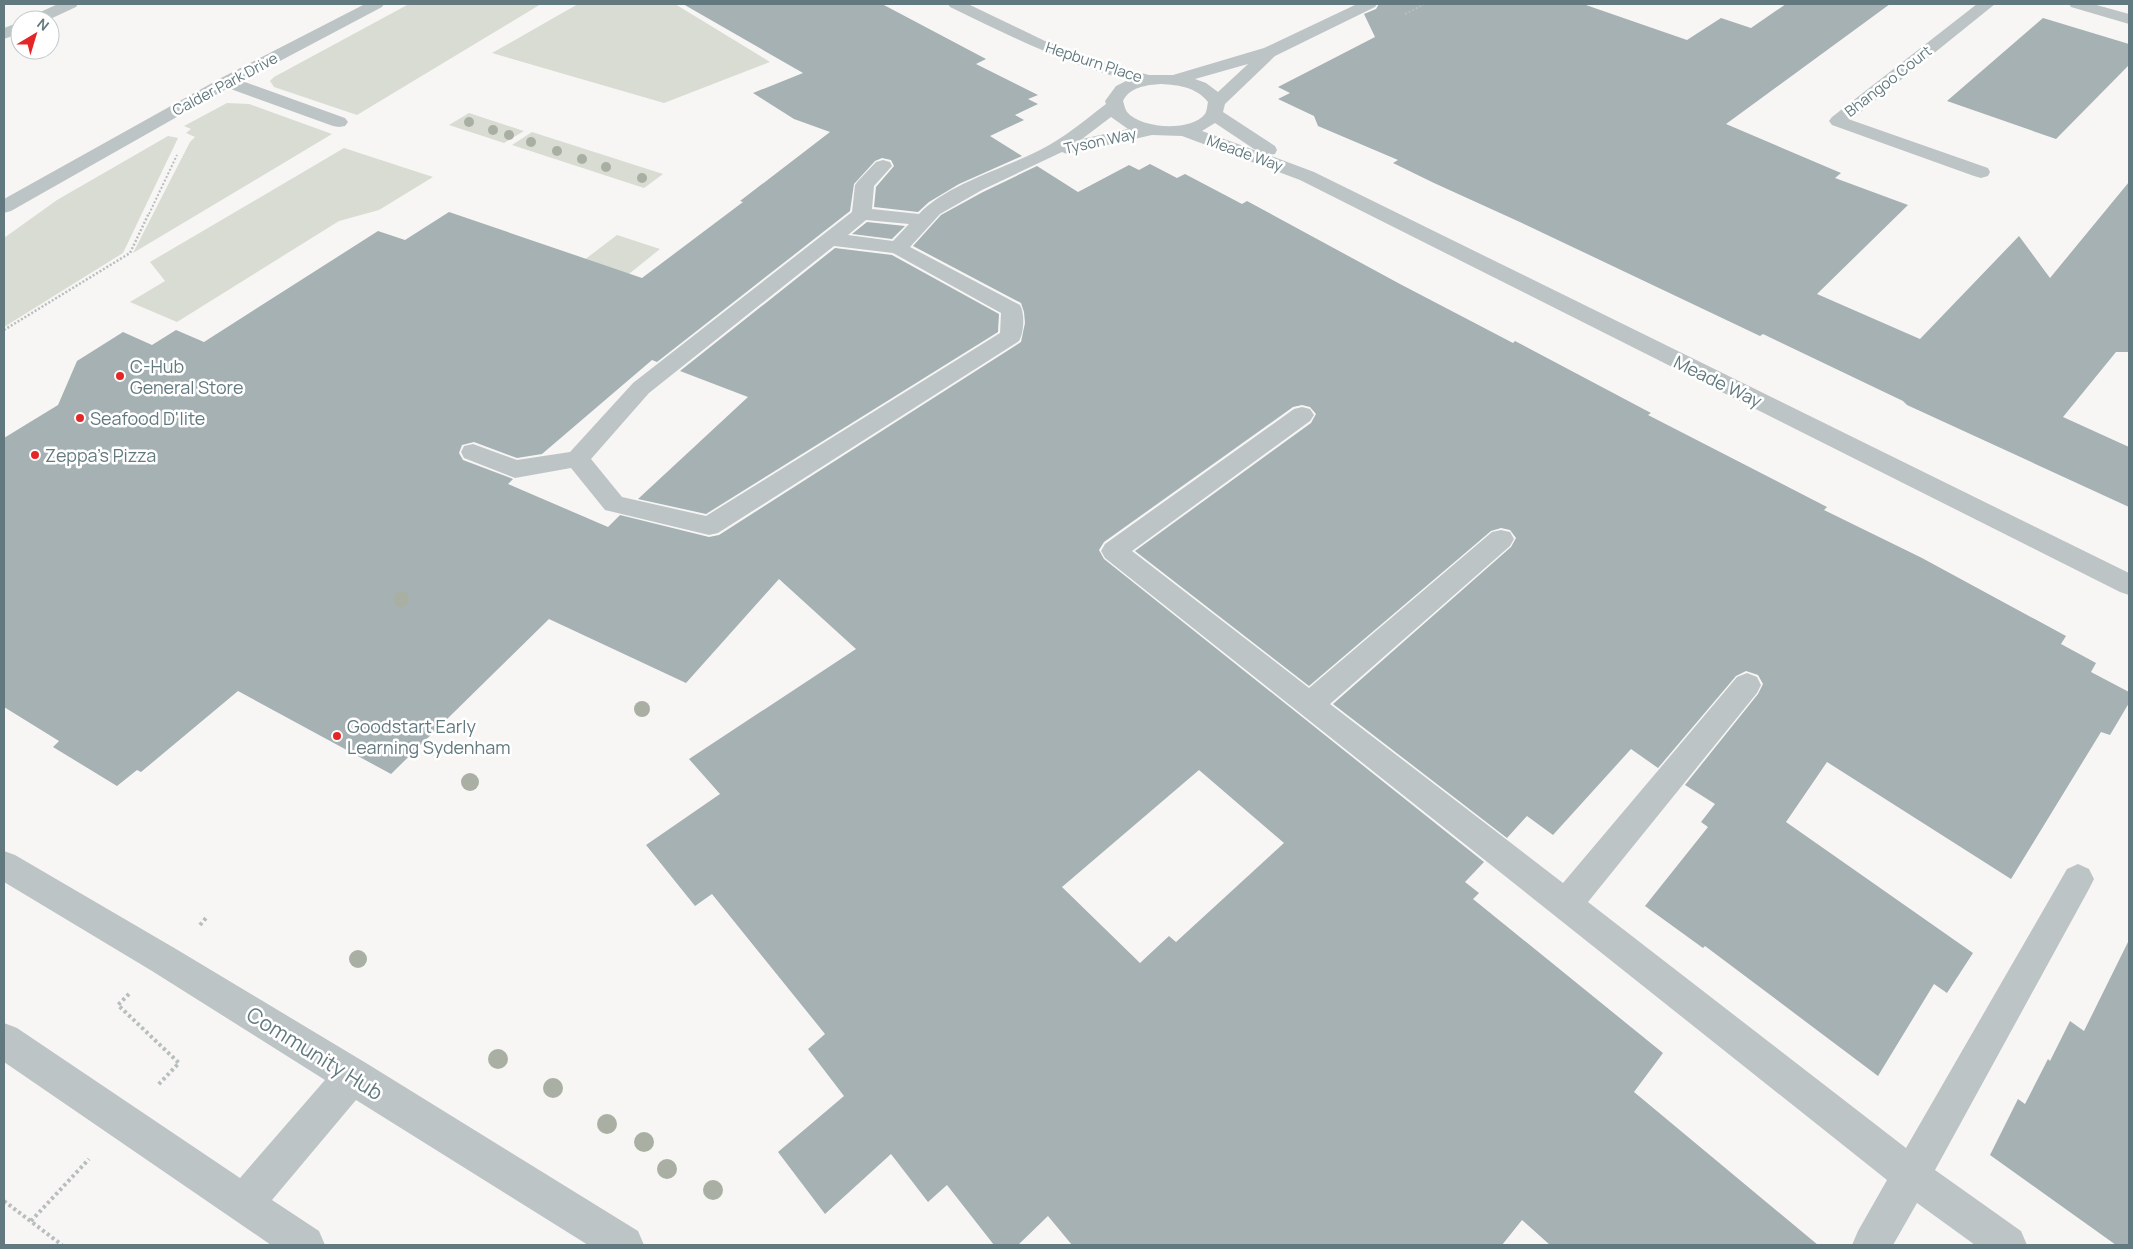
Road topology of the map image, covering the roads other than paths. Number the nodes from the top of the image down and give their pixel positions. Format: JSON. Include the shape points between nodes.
{"nodes":[{"id":1,"x":70,"y":4,"type":"edge"},
{"id":2,"x":376,"y":4,"type":"edge"},
{"id":3,"x":956,"y":4,"type":"edge"},
{"id":4,"x":1369,"y":4,"type":"edge"},
{"id":5,"x":1987,"y":4,"type":"edge"},
{"id":6,"x":2077,"y":4,"type":"edge"},
{"id":7,"x":57,"y":10,"type":"edge"},
{"id":8,"x":2129,"y":19,"type":"edge"},
{"id":9,"x":1039,"y":44,"type":"junction"},
{"id":10,"x":1270,"y":52,"type":"junction"},
{"id":11,"x":1149,"y":80,"type":"junction"},
{"id":12,"x":1173,"y":80,"type":"junction"},
{"id":13,"x":227,"y":82,"type":"junction"},
{"id":14,"x":1114,"y":101,"type":"junction"},
{"id":15,"x":1216,"y":109,"type":"junction"},
{"id":16,"x":339,"y":122,"type":"dead end"},
{"id":17,"x":1152,"y":130,"type":"junction"},
{"id":18,"x":1183,"y":130,"type":"junction"},
{"id":19,"x":1048,"y":153,"type":"junction"},
{"id":20,"x":76,"y":166,"type":"junction"},
{"id":21,"x":883,"y":166,"type":"dead end"},
{"id":22,"x":1981,"y":172,"type":"dead end"},
{"id":23,"x":1307,"y":176,"type":"junction"},
{"id":24,"x":4,"y":207,"type":"edge"},
{"id":25,"x":862,"y":214,"type":"junction"},
{"id":26,"x":924,"y":220,"type":"junction"},
{"id":27,"x":4,"y":222,"type":"edge"},
{"id":28,"x":830,"y":239,"type":"junction"},
{"id":29,"x":898,"y":248,"type":"junction"},
{"id":30,"x":1302,"y":416,"type":"dead end"},
{"id":31,"x":473,"y":452,"type":"dead end"},
{"id":32,"x":577,"y":459,"type":"junction"},
{"id":33,"x":1501,"y":539,"type":"dead end"},
{"id":34,"x":2129,"y":585,"type":"edge"},
{"id":35,"x":1747,"y":685,"type":"dead end"},
{"id":36,"x":1310,"y":704,"type":"junction"},
{"id":37,"x":4,"y":865,"type":"edge"},
{"id":38,"x":2078,"y":879,"type":"dead end"},
{"id":39,"x":1566,"y":904,"type":"junction"},
{"id":40,"x":4,"y":1041,"type":"edge"},
{"id":41,"x":353,"y":1076,"type":"junction"},
{"id":42,"x":1912,"y":1176,"type":"junction"},
{"id":43,"x":243,"y":1204,"type":"junction"},
{"id":44,"x":306,"y":1245,"type":"edge"},
{"id":45,"x":624,"y":1245,"type":"edge"},
{"id":46,"x":1872,"y":1245,"type":"edge"},
{"id":47,"x":2007,"y":1245,"type":"edge"}],
"edges":[{"from":1,"to":7,"type":"street"},
{"from":2,"to":13,"type":"street","name":"Calder Park Drive"},
{"from":3,"to":9,"type":"street","name":"Hepburn Place"},
{"from":4,"to":10,"type":"street"},
{"from":5,"to":22,"type":"street","name":"Bhangoo Court","via":[[1838,121]]},
{"from":6,"to":8,"type":"street"},
{"from":9,"to":11,"type":"street","name":"Hepburn Place","via":[[1106,69]]},
{"from":9,"to":14,"type":"street","name":"Hepburn Place","via":[[1097,80]]},
{"from":10,"to":12,"type":"street"},
{"from":10,"to":15,"type":"street"},
{"from":11,"to":12,"type":"street"},
{"from":11,"to":14,"type":"street","name":"Tyson Way","via":[[1123,89]]},
{"from":12,"to":15,"type":"street","name":"Meade Way","via":[[1212,94]]},
{"from":13,"to":16,"type":"street"},
{"from":13,"to":20,"type":"street","name":"Calder Park Drive"},
{"from":14,"to":17,"type":"street","name":"Hepburn Place","via":[[1117,114],[1125,121]]},
{"from":14,"to":19,"type":"street","name":"Tyson Way","via":[[1083,130]]},
{"from":15,"to":18,"type":"street","via":[[1208,122]]},
{"from":15,"to":23,"type":"street","name":"Meade Way"},
{"from":17,"to":18,"type":"street"},
{"from":17,"to":19,"type":"street","name":"Tyson Way"},
{"from":18,"to":23,"type":"street","name":"Meade Way"},
{"from":19,"to":26,"type":"street","name":"Tyson Way","via":[[975,186],[933,210]]},
{"from":20,"to":24,"type":"street","name":"Calder Park Drive"},
{"from":20,"to":27,"type":"street","name":"Calder Park Drive"},
{"from":21,"to":25,"type":"street","via":[[865,185]]},
{"from":23,"to":34,"type":"street","name":"Meade Way"},
{"from":25,"to":26,"type":"street"},
{"from":25,"to":28,"type":"street"},
{"from":26,"to":29,"type":"street","name":"Tyson Way"},
{"from":28,"to":29,"type":"street"},
{"from":28,"to":32,"type":"street","via":[[641,388]]},
{"from":29,"to":32,"type":"street","via":[[1012,310],[1011,336],[709,526],[614,504]]},
{"from":30,"to":36,"type":"street","via":[[1114,551]]},
{"from":31,"to":32,"type":"street","via":[[515,469]]},
{"from":33,"to":36,"type":"street"},
{"from":35,"to":39,"type":"street"},
{"from":36,"to":39,"type":"street"},
{"from":37,"to":41,"type":"street","name":"Community Hub"},
{"from":38,"to":42,"type":"street"},
{"from":39,"to":42,"type":"street"},
{"from":40,"to":43,"type":"street"},
{"from":41,"to":43,"type":"street"},
{"from":41,"to":45,"type":"street","name":"Community Hub"},
{"from":42,"to":46,"type":"street"},
{"from":42,"to":47,"type":"street"},
{"from":43,"to":44,"type":"street"}]}
